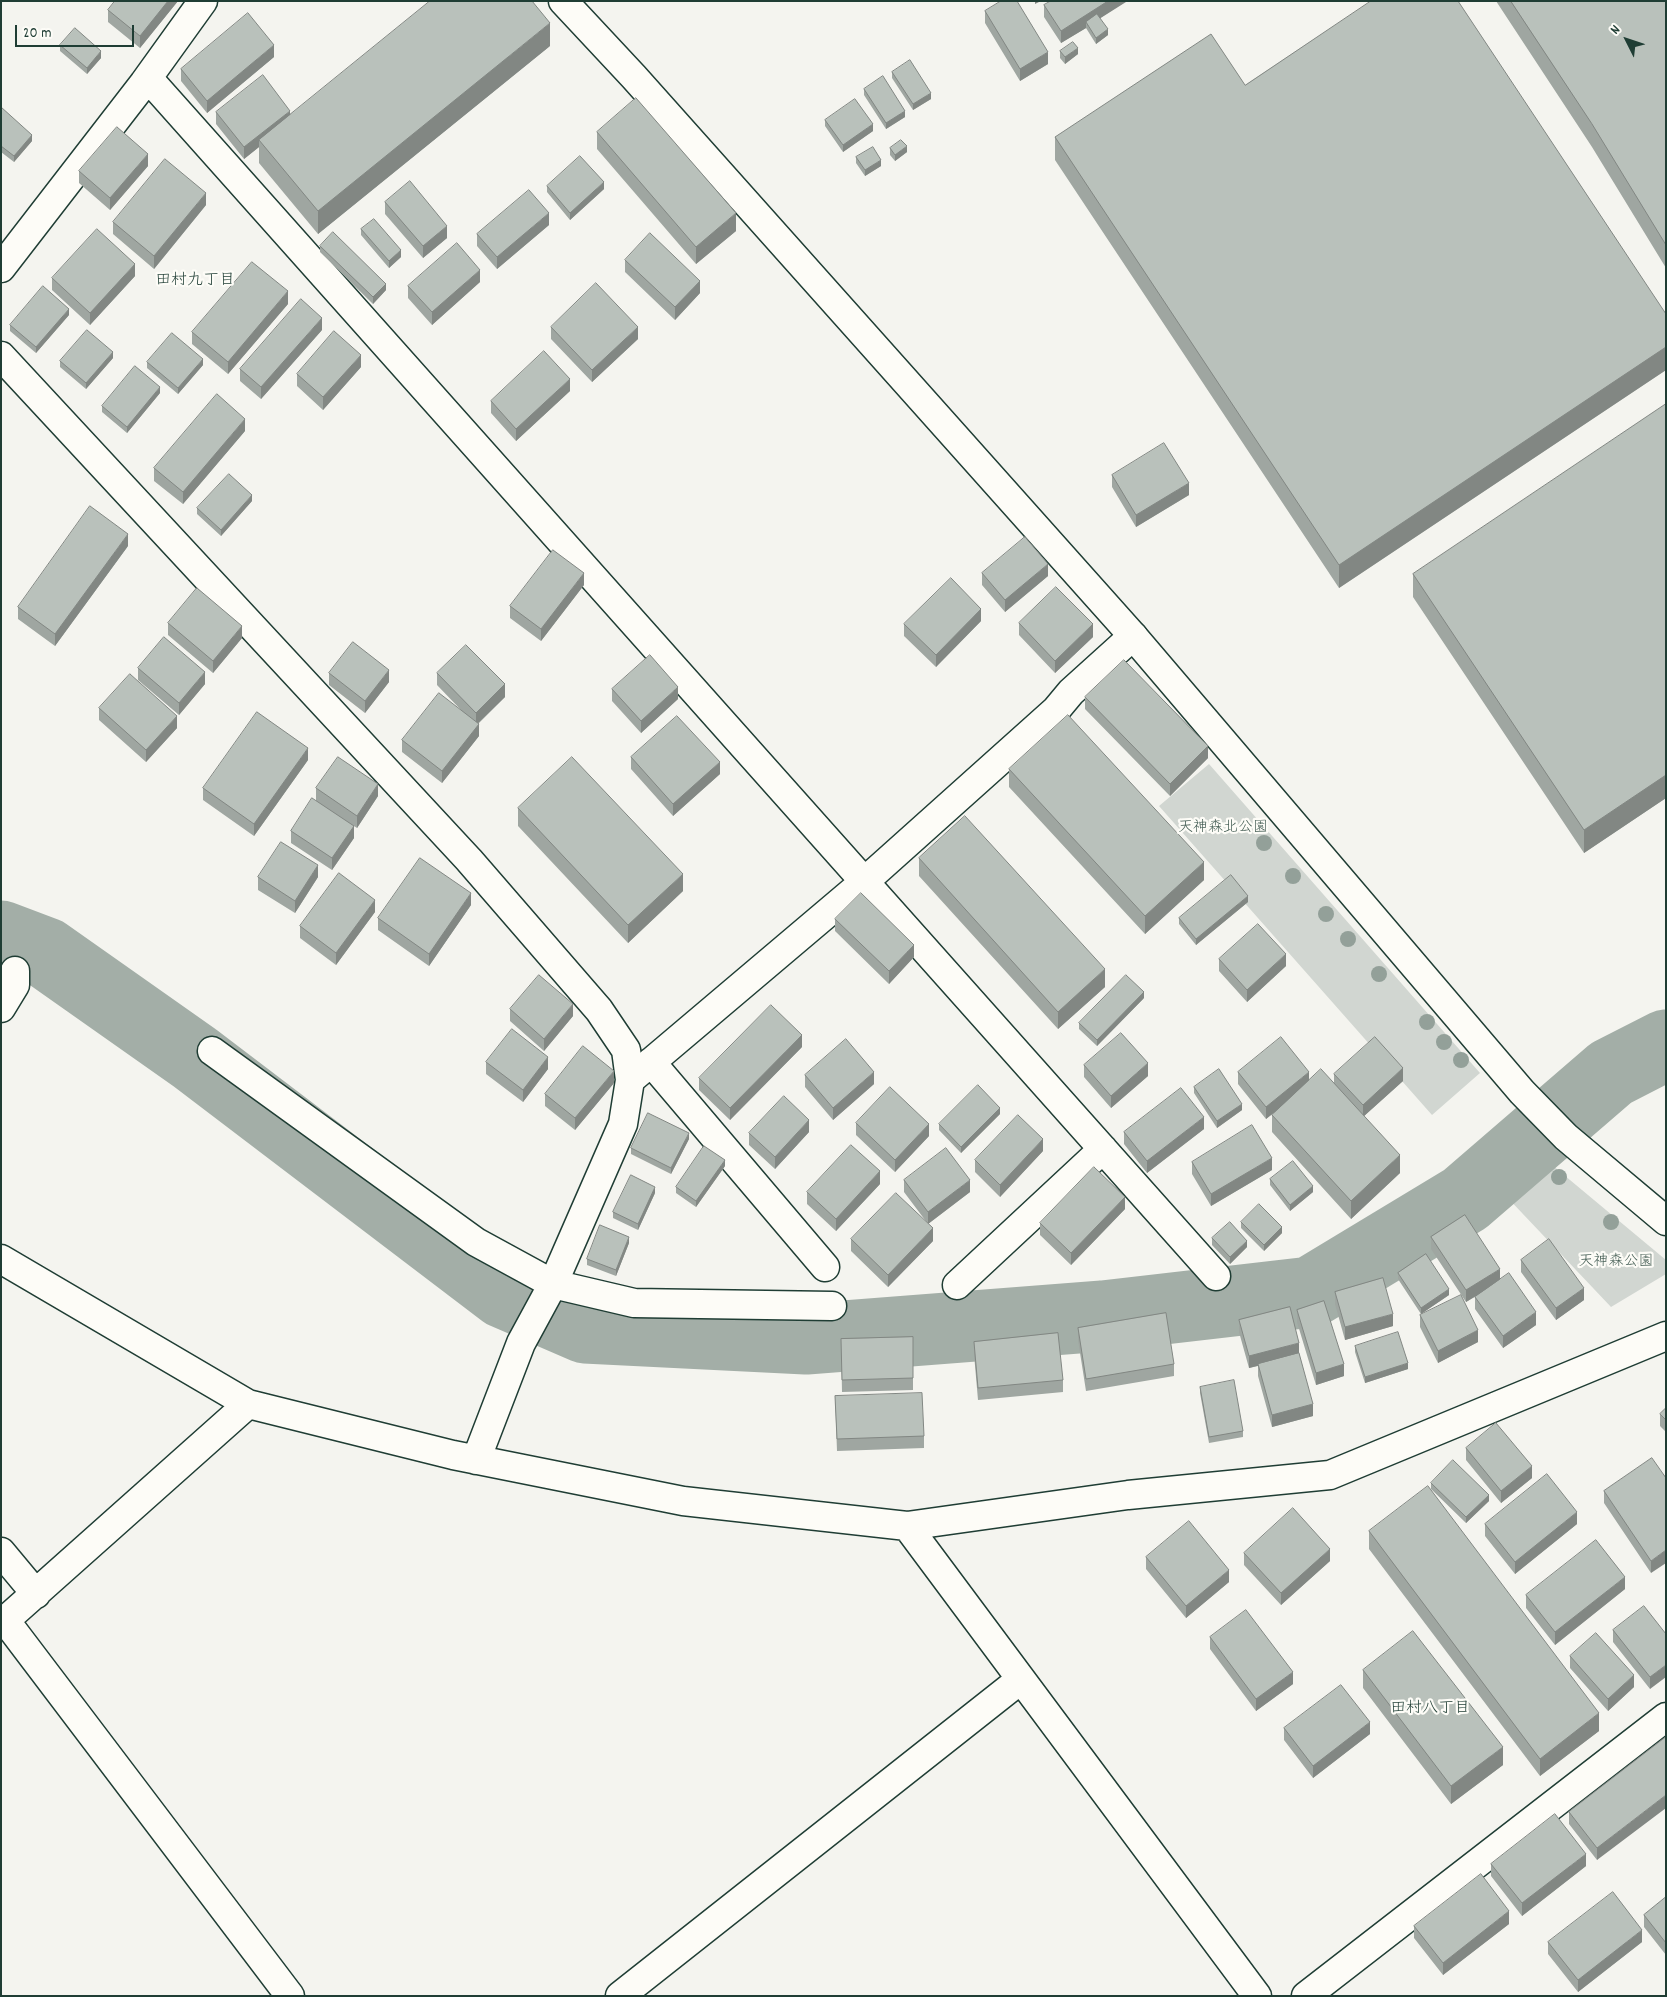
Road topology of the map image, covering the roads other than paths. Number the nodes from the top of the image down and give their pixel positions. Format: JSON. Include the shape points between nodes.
{"nodes":[{"id":1,"x":203,"y":1,"type":"edge"},
{"id":2,"x":563,"y":1,"type":"edge"},
{"id":3,"x":148,"y":78,"type":"junction"},
{"id":4,"x":1,"y":268,"type":"edge"},
{"id":5,"x":1,"y":356,"type":"edge"},
{"id":6,"x":1133,"y":636,"type":"junction"},
{"id":7,"x":864,"y":882,"type":"junction"},
{"id":8,"x":15,"y":970,"type":"dead end"},
{"id":9,"x":1,"y":1008,"type":"edge"},
{"id":10,"x":212,"y":1051,"type":"dead end"},
{"id":11,"x":651,"y":1062,"type":"junction"},
{"id":12,"x":630,"y":1080,"type":"junction"},
{"id":13,"x":1103,"y":1149,"type":"junction"},
{"id":14,"x":1666,"y":1222,"type":"edge"},
{"id":15,"x":1,"y":1259,"type":"edge"},
{"id":16,"x":825,"y":1267,"type":"dead end"},
{"id":17,"x":1216,"y":1276,"type":"dead end"},
{"id":18,"x":554,"y":1284,"type":"junction"},
{"id":19,"x":957,"y":1285,"type":"dead end"},
{"id":20,"x":832,"y":1306,"type":"dead end"},
{"id":21,"x":1666,"y":1336,"type":"edge"},
{"id":22,"x":248,"y":1404,"type":"junction"},
{"id":23,"x":476,"y":1460,"type":"junction"},
{"id":24,"x":906,"y":1526,"type":"junction"},
{"id":25,"x":1,"y":1552,"type":"edge"},
{"id":26,"x":36,"y":1594,"type":"junction"},
{"id":27,"x":3,"y":1622,"type":"edge"},
{"id":28,"x":1020,"y":1680,"type":"junction"},
{"id":29,"x":1666,"y":1717,"type":"edge"},
{"id":30,"x":290,"y":1996,"type":"edge"},
{"id":31,"x":620,"y":1996,"type":"edge"},
{"id":32,"x":1257,"y":1996,"type":"edge"},
{"id":33,"x":1306,"y":1996,"type":"edge"}],
"edges":[{"from":1,"to":3,"type":"street"},
{"from":2,"to":6,"type":"street","via":[[634,76]]},
{"from":3,"to":4,"type":"street"},
{"from":3,"to":7,"type":"street"},
{"from":5,"to":12,"type":"street","via":[[476,867],[599,1010],[626,1050]]},
{"from":6,"to":7,"type":"street","via":[[1070,692],[1056,710]]},
{"from":6,"to":14,"type":"street","via":[[1532,1102],[1566,1137]]},
{"from":7,"to":11,"type":"street"},
{"from":7,"to":13,"type":"street"},
{"from":8,"to":9,"type":"street","via":[[15,985]]},
{"from":10,"to":18,"type":"street","via":[[476,1242]]},
{"from":11,"to":12,"type":"street"},
{"from":11,"to":16,"type":"street"},
{"from":12,"to":18,"type":"street","via":[[623,1124]]},
{"from":13,"to":17,"type":"street"},
{"from":13,"to":19,"type":"street"},
{"from":15,"to":22,"type":"street"},
{"from":18,"to":20,"type":"street","via":[[634,1304]]},
{"from":18,"to":23,"type":"street","via":[[521,1343]]},
{"from":21,"to":24,"type":"street","via":[[1330,1475],[1128,1495]]},
{"from":22,"to":23,"type":"street"},
{"from":22,"to":26,"type":"street"},
{"from":23,"to":24,"type":"street","via":[[683,1500]]},
{"from":24,"to":28,"type":"street"},
{"from":25,"to":26,"type":"street"},
{"from":26,"to":27,"type":"street"},
{"from":27,"to":30,"type":"street"},
{"from":28,"to":31,"type":"street"},
{"from":28,"to":32,"type":"street"},
{"from":29,"to":33,"type":"street"}]}
